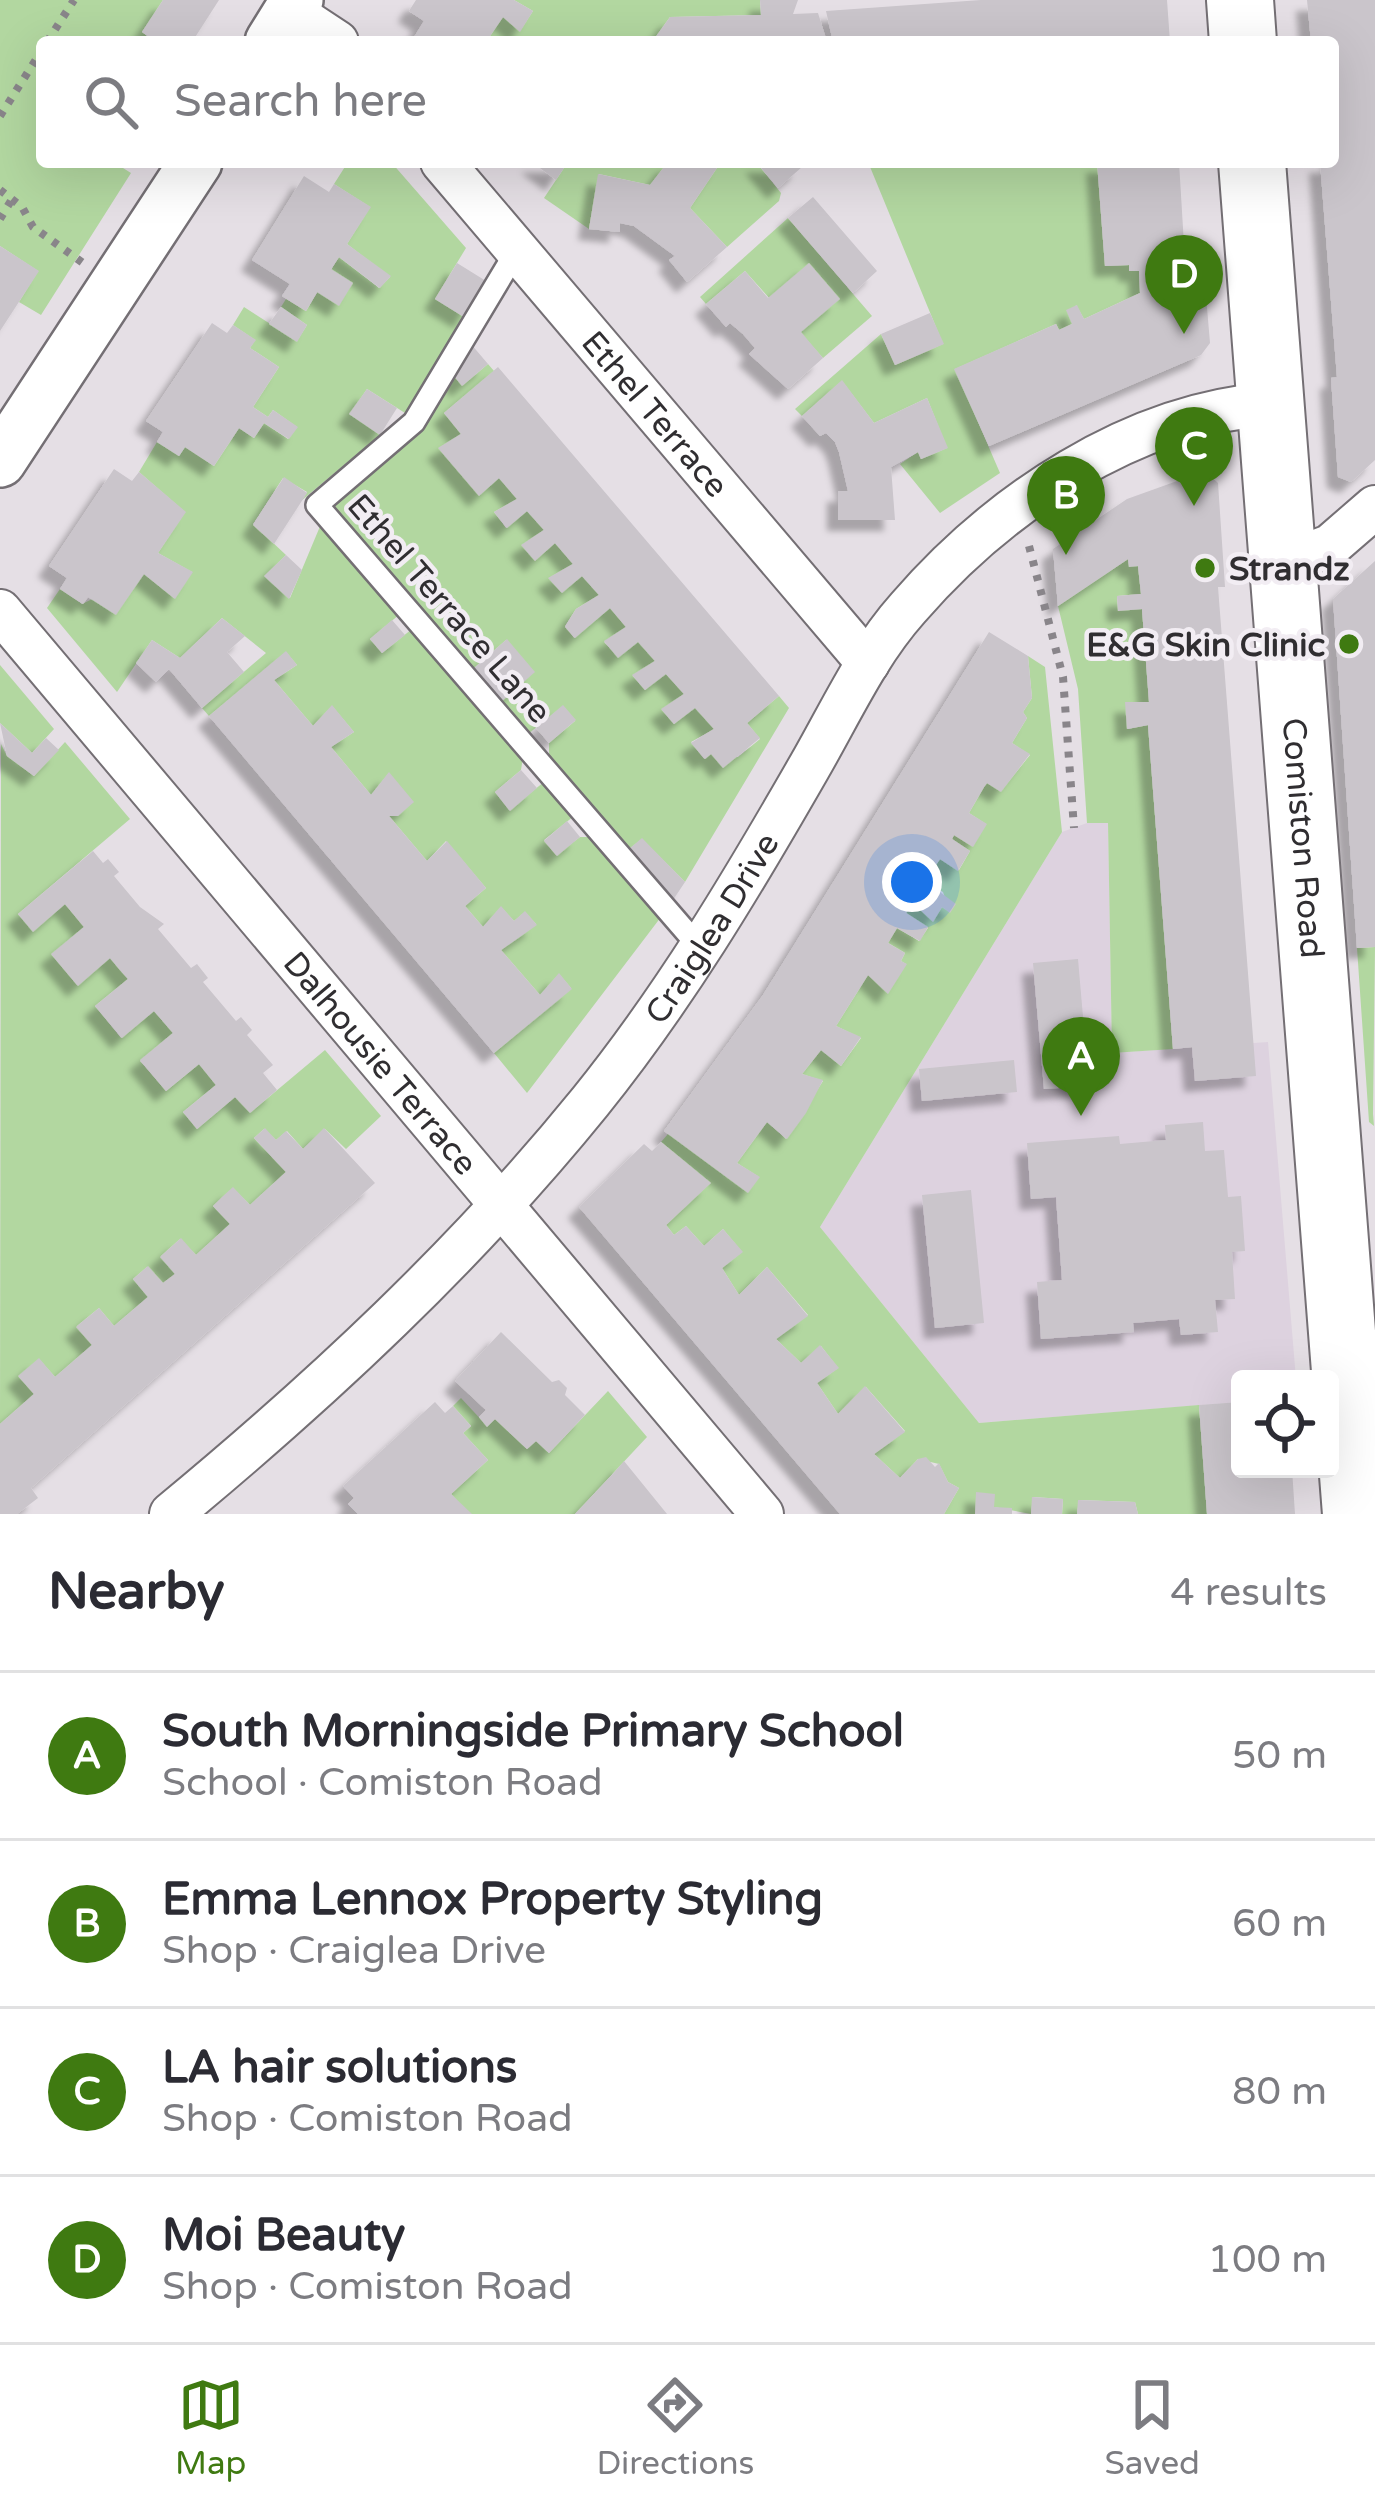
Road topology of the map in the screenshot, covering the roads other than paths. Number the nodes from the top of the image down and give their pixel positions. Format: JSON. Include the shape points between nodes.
{"nodes":[{"id":1,"x":1240,"y":0,"type":"edge"},
{"id":2,"x":286,"y":18,"type":"edge"},
{"id":3,"x":324,"y":36,"type":"edge"},
{"id":4,"x":1243,"y":36,"type":"edge"},
{"id":5,"x":192,"y":168,"type":"edge"},
{"id":6,"x":447,"y":168,"type":"edge"},
{"id":7,"x":1252,"y":168,"type":"edge"},
{"id":8,"x":517,"y":250,"type":"junction"},
{"id":9,"x":1270,"y":404,"type":"junction"},
{"id":10,"x":0,"y":461,"type":"edge"},
{"id":11,"x":1375,"y":507,"type":"edge"},
{"id":12,"x":1280,"y":565,"type":"junction"},
{"id":13,"x":0,"y":611,"type":"edge"},
{"id":14,"x":868,"y":663,"type":"junction"},
{"id":15,"x":701,"y":949,"type":"junction"},
{"id":16,"x":501,"y":1205,"type":"junction"},
{"id":17,"x":171,"y":1514,"type":"edge"},
{"id":18,"x":762,"y":1514,"type":"edge"},
{"id":19,"x":1355,"y":1514,"type":"edge"}],
"edges":[{"from":1,"to":4,"type":"main road"},
{"from":2,"to":3,"type":"street"},
{"from":5,"to":10,"type":"street"},
{"from":6,"to":8,"type":"street","name":"Ethel Terrace"},
{"from":7,"to":9,"type":"main road","name":"Comiston Road"},
{"from":8,"to":14,"type":"street","name":"Ethel Terrace"},
{"from":8,"to":15,"type":"lane","name":"Ethel Terrace Lane","via":[[414,422],[317,505]]},
{"from":9,"to":12,"type":"main road","name":"Comiston Road"},
{"from":9,"to":14,"type":"street","name":"Craiglea Drive","via":[[1164,424],[1089,461],[924,590]]},
{"from":11,"to":12,"type":"street","via":[[1330,547]]},
{"from":12,"to":19,"type":"main road","name":"Comiston Road"},
{"from":13,"to":16,"type":"street","name":"Dalhousie Terrace"},
{"from":14,"to":15,"type":"street","name":"Craiglea Drive"},
{"from":15,"to":16,"type":"street","name":"Craiglea Drive"},
{"from":16,"to":17,"type":"street","name":"Craiglea Drive","via":[[377,1332]]},
{"from":16,"to":18,"type":"street","name":"Dalhousie Terrace"}]}
